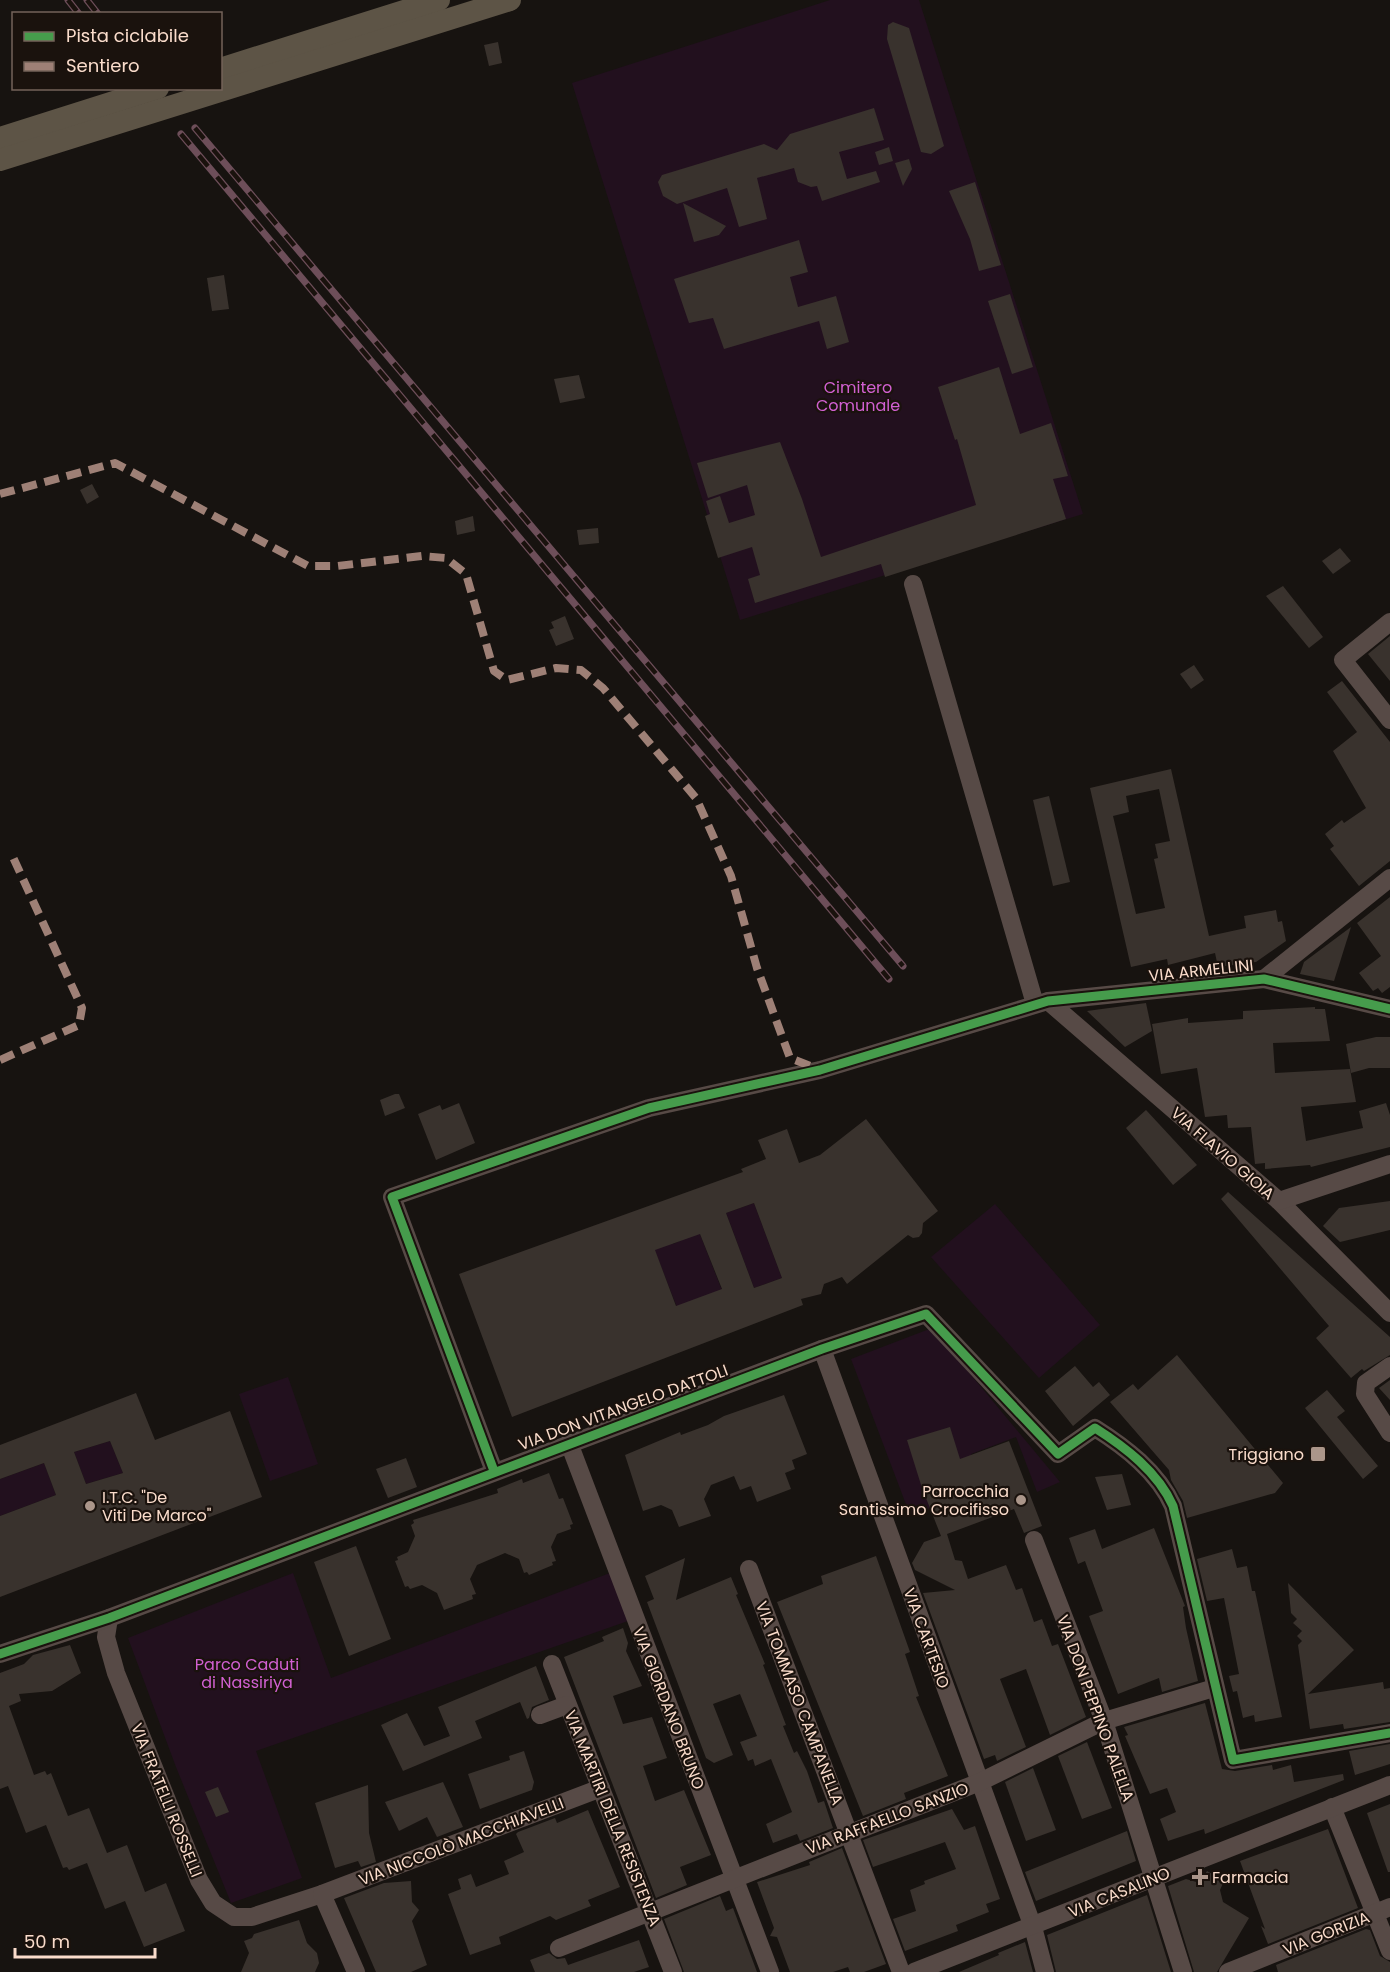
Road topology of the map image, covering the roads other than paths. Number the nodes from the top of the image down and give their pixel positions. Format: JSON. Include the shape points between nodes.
{"nodes":[{"id":1,"x":439,"y":0,"type":"edge"},
{"id":2,"x":510,"y":0,"type":"edge"},
{"id":3,"x":222,"y":68,"type":"edge"},
{"id":4,"x":152,"y":90,"type":"edge"},
{"id":5,"x":0,"y":138,"type":"edge"},
{"id":6,"x":0,"y":160,"type":"edge"},
{"id":7,"x":913,"y":584,"type":"dead end"},
{"id":8,"x":1390,"y":622,"type":"edge"},
{"id":9,"x":1390,"y":720,"type":"edge"},
{"id":10,"x":1390,"y":878,"type":"edge"},
{"id":11,"x":1264,"y":979,"type":"junction"},
{"id":12,"x":1041,"y":1003,"type":"junction"},
{"id":13,"x":1390,"y":1009,"type":"edge"},
{"id":14,"x":1390,"y":1164,"type":"edge"},
{"id":15,"x":1279,"y":1201,"type":"junction"},
{"id":16,"x":1390,"y":1313,"type":"edge"},
{"id":17,"x":822,"y":1349,"type":"junction"},
{"id":18,"x":1390,"y":1366,"type":"edge"},
{"id":19,"x":1390,"y":1433,"type":"edge"},
{"id":20,"x":569,"y":1443,"type":"junction"},
{"id":21,"x":494,"y":1471,"type":"junction"},
{"id":22,"x":1034,"y":1540,"type":"dead end"},
{"id":23,"x":749,"y":1569,"type":"dead end"},
{"id":24,"x":109,"y":1618,"type":"junction"},
{"id":25,"x":0,"y":1654,"type":"edge"},
{"id":26,"x":552,"y":1664,"type":"dead end"},
{"id":27,"x":1214,"y":1688,"type":"junction"},
{"id":28,"x":567,"y":1705,"type":"junction"},
{"id":29,"x":540,"y":1715,"type":"dead end"},
{"id":30,"x":1104,"y":1721,"type":"junction"},
{"id":31,"x":1390,"y":1733,"type":"edge"},
{"id":32,"x":980,"y":1782,"type":"junction"},
{"id":33,"x":1390,"y":1785,"type":"edge"},
{"id":34,"x":601,"y":1788,"type":"junction"},
{"id":35,"x":1332,"y":1807,"type":"junction"},
{"id":36,"x":849,"y":1832,"type":"junction"},
{"id":37,"x":1155,"y":1877,"type":"junction"},
{"id":38,"x":733,"y":1878,"type":"junction"},
{"id":39,"x":322,"y":1894,"type":"junction"},
{"id":40,"x":1382,"y":1910,"type":"edge"},
{"id":41,"x":651,"y":1913,"type":"junction"},
{"id":42,"x":1033,"y":1927,"type":"junction"},
{"id":43,"x":559,"y":1948,"type":"dead end"},
{"id":44,"x":1390,"y":1951,"type":"edge"},
{"id":45,"x":356,"y":1972,"type":"edge"},
{"id":46,"x":673,"y":1972,"type":"edge"},
{"id":47,"x":770,"y":1972,"type":"edge"},
{"id":48,"x":901,"y":1972,"type":"edge"},
{"id":49,"x":914,"y":1972,"type":"edge"},
{"id":50,"x":1045,"y":1972,"type":"edge"},
{"id":51,"x":1183,"y":1972,"type":"edge"},
{"id":52,"x":1228,"y":1972,"type":"edge"}],
"edges":[{"from":1,"to":3,"type":"main road"},
{"from":2,"to":6,"type":"main road"},
{"from":4,"to":5,"type":"main road"},
{"from":7,"to":12,"type":"street"},
{"from":8,"to":9,"type":"street","via":[[1343,660]]},
{"from":10,"to":11,"type":"street"},
{"from":11,"to":12,"type":"street","name":"VIA ARMELLINI"},
{"from":11,"to":13,"type":"street","name":"VIA ARMELLINI"},
{"from":12,"to":15,"type":"street","name":"VIA FLAVIO GIOIA"},
{"from":12,"to":21,"type":"street","name":"VIA ARMELLINI","via":[[811,1073],[649,1108],[392,1197]]},
{"from":14,"to":15,"type":"street"},
{"from":15,"to":16,"type":"street","name":"VIA FLAVIO GIOIA"},
{"from":17,"to":20,"type":"street","name":"VIA DON VITANGELO DATTOLI"},
{"from":17,"to":27,"type":"street","name":"VIA DON VITANGELO DATTOLI","via":[[926,1314],[1058,1454],[1095,1428],[1147,1469],[1173,1506]]},
{"from":17,"to":32,"type":"street","name":"VIA CARTESIO"},
{"from":18,"to":19,"type":"street","via":[[1366,1383],[1365,1394]]},
{"from":20,"to":21,"type":"street","name":"VIA DON VITANGELO DATTOLI"},
{"from":20,"to":38,"type":"street","name":"VIA GIORDANO BRUNO"},
{"from":21,"to":24,"type":"street","name":"VIA DON VITANGELO DATTOLI"},
{"from":22,"to":30,"type":"street","name":"VIA DON PEPPINO PALELLA"},
{"from":23,"to":36,"type":"street","name":"VIA TOMMASO CAMPANELLA"},
{"from":24,"to":25,"type":"street"},
{"from":24,"to":39,"type":"street","name":"VIA FRATELLI ROSSELLI","via":[[106,1637],[116,1673],[199,1880],[213,1903],[234,1917],[252,1917]]},
{"from":26,"to":28,"type":"street","name":"VIA MARTIRI DELLA RESISTENZA"},
{"from":27,"to":30,"type":"street","name":"VIA RAFFAELLO SANZIO"},
{"from":27,"to":31,"type":"street","via":[[1233,1760]]},
{"from":28,"to":29,"type":"street"},
{"from":28,"to":34,"type":"street","name":"VIA MARTIRI DELLA RESISTENZA"},
{"from":30,"to":32,"type":"street","name":"VIA RAFFAELLO SANZIO"},
{"from":30,"to":37,"type":"street","name":"VIA DON PEPPINO PALELLA"},
{"from":32,"to":36,"type":"street","name":"VIA RAFFAELLO SANZIO"},
{"from":32,"to":42,"type":"street","name":"VIA CARTESIO"},
{"from":33,"to":35,"type":"street","name":"VIA CASALINO"},
{"from":34,"to":39,"type":"street","name":"VIA NICCOLÒ MACCHIAVELLI"},
{"from":34,"to":41,"type":"street","name":"VIA MARTIRI DELLA RESISTENZA"},
{"from":35,"to":37,"type":"street","name":"VIA CASALINO"},
{"from":35,"to":40,"type":"street"},
{"from":36,"to":38,"type":"street","name":"VIA RAFFAELLO SANZIO"},
{"from":36,"to":48,"type":"street","name":"VIA TOMMASO CAMPANELLA"},
{"from":37,"to":42,"type":"street","name":"VIA CASALINO"},
{"from":37,"to":51,"type":"street","name":"VIA DON PEPPINO PALELLA"},
{"from":38,"to":41,"type":"street","name":"VIA RAFFAELLO SANZIO"},
{"from":38,"to":47,"type":"street","name":"VIA GIORDANO BRUNO"},
{"from":39,"to":45,"type":"street"},
{"from":40,"to":44,"type":"street"},
{"from":40,"to":52,"type":"street","name":"VIA GORIZIA"},
{"from":41,"to":43,"type":"street","name":"VIA RAFFAELLO SANZIO"},
{"from":41,"to":46,"type":"street","name":"VIA MARTIRI DELLA RESISTENZA"},
{"from":42,"to":49,"type":"street","name":"VIA CASALINO"},
{"from":42,"to":50,"type":"street","name":"VIA CARTESIO"}]}
